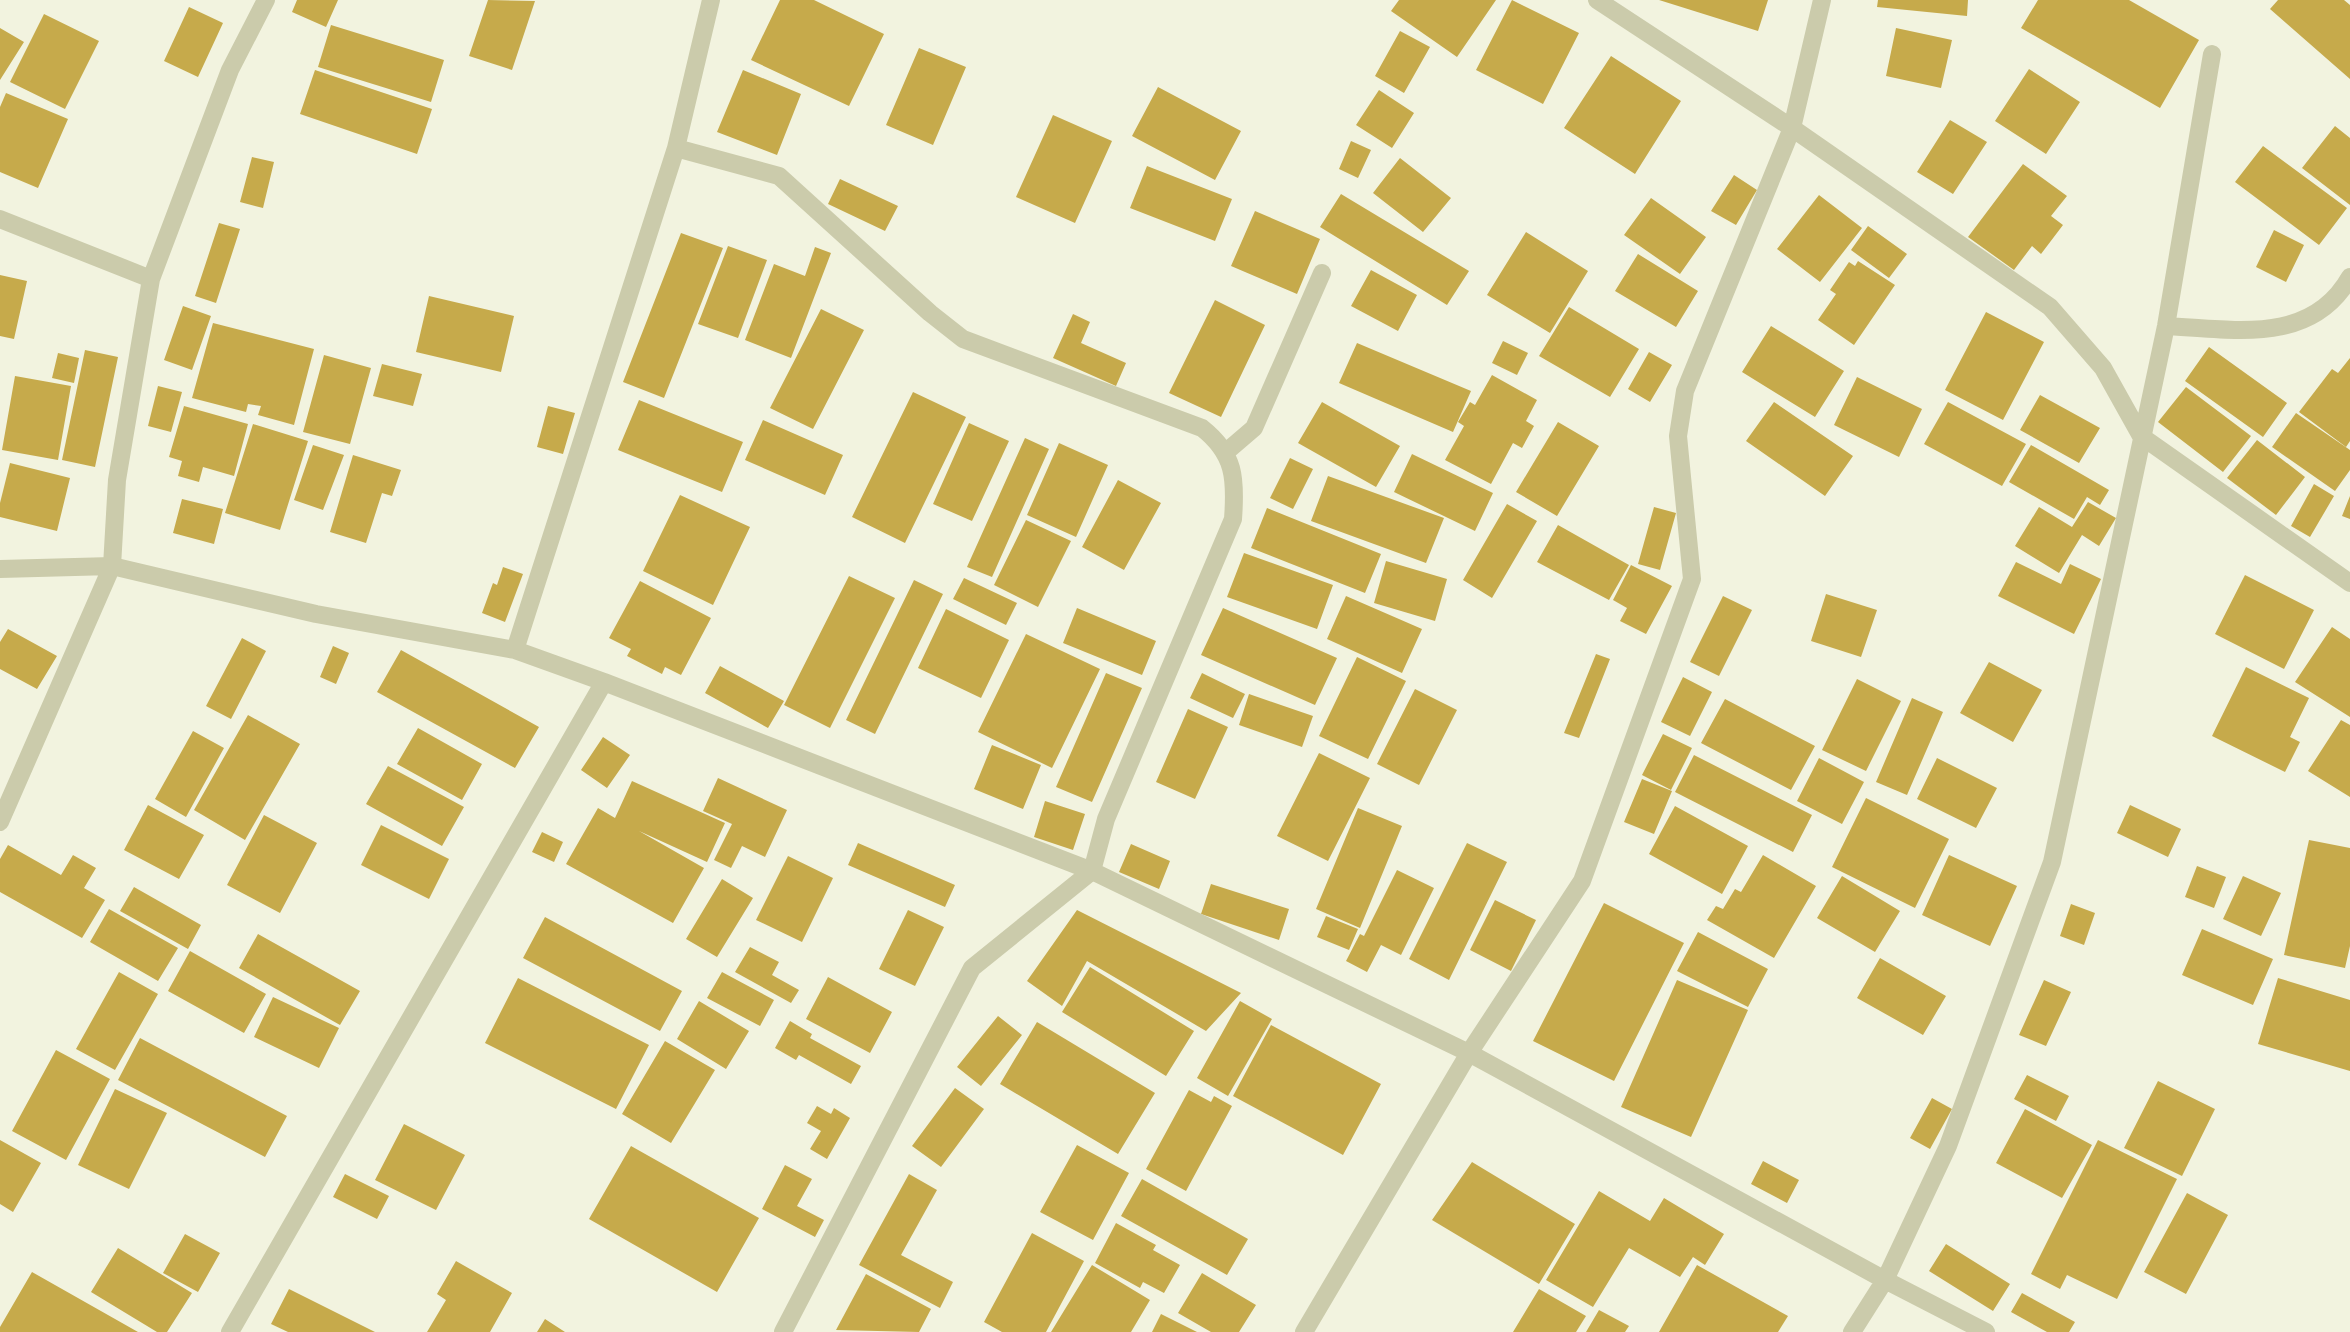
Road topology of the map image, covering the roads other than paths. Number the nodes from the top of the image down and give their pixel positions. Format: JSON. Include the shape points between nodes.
{"nodes":[{"id":1,"x":266,"y":0,"type":"edge"},
{"id":2,"x":711,"y":0,"type":"edge"},
{"id":3,"x":1597,"y":0,"type":"edge"},
{"id":4,"x":1822,"y":0,"type":"edge"},
{"id":5,"x":2212,"y":54,"type":"dead end"},
{"id":6,"x":1792,"y":128,"type":"junction"},
{"id":7,"x":676,"y":148,"type":"junction"},
{"id":8,"x":0,"y":219,"type":"edge"},
{"id":9,"x":1322,"y":273,"type":"dead end"},
{"id":10,"x":2350,"y":277,"type":"edge"},
{"id":11,"x":151,"y":279,"type":"junction"},
{"id":12,"x":2166,"y":326,"type":"junction"},
{"id":13,"x":2141,"y":436,"type":"junction"},
{"id":14,"x":1226,"y":452,"type":"junction"},
{"id":15,"x":112,"y":566,"type":"junction"},
{"id":16,"x":0,"y":569,"type":"edge"},
{"id":17,"x":2350,"y":583,"type":"edge"},
{"id":18,"x":515,"y":650,"type":"junction"},
{"id":19,"x":604,"y":682,"type":"junction"},
{"id":20,"x":0,"y":822,"type":"edge"},
{"id":21,"x":1092,"y":871,"type":"junction"},
{"id":22,"x":1469,"y":1053,"type":"junction"},
{"id":23,"x":1885,"y":1280,"type":"junction"},
{"id":24,"x":230,"y":1332,"type":"edge"},
{"id":25,"x":783,"y":1332,"type":"edge"},
{"id":26,"x":1304,"y":1332,"type":"edge"},
{"id":27,"x":1852,"y":1332,"type":"edge"},
{"id":28,"x":1986,"y":1332,"type":"edge"}],
"edges":[{"from":1,"to":11,"type":"street","via":[[230,70]]},
{"from":2,"to":7,"type":"street"},
{"from":3,"to":6,"type":"street"},
{"from":4,"to":6,"type":"street"},
{"from":5,"to":12,"type":"street"},
{"from":6,"to":13,"type":"street","via":[[2050,307],[2103,368]]},
{"from":6,"to":22,"type":"street","via":[[1684,391],[1678,436],[1692,579],[1582,881]]},
{"from":7,"to":14,"type":"street","via":[[779,176],[963,339],[1202,428]]},
{"from":7,"to":18,"type":"street"},
{"from":8,"to":11,"type":"street"},
{"from":9,"to":14,"type":"street","via":[[1254,428]]},
{"from":10,"to":12,"type":"street","via":[[2339,296],[2308,320],[2283,327],[2247,330]]},
{"from":11,"to":15,"type":"street","via":[[117,480]]},
{"from":12,"to":13,"type":"street"},
{"from":13,"to":17,"type":"street"},
{"from":13,"to":23,"type":"street","via":[[2052,862],[1948,1146]]},
{"from":14,"to":21,"type":"street","via":[[1236,485],[1233,519],[1106,819]]},
{"from":15,"to":16,"type":"street"},
{"from":15,"to":18,"type":"street","via":[[316,615]]},
{"from":15,"to":20,"type":"street"},
{"from":18,"to":19,"type":"street"},
{"from":19,"to":21,"type":"street"},
{"from":19,"to":24,"type":"street"},
{"from":21,"to":22,"type":"street"},
{"from":21,"to":25,"type":"street","via":[[972,968]]},
{"from":22,"to":23,"type":"street"},
{"from":22,"to":26,"type":"street"},
{"from":23,"to":27,"type":"street"},
{"from":23,"to":28,"type":"street"}]}
